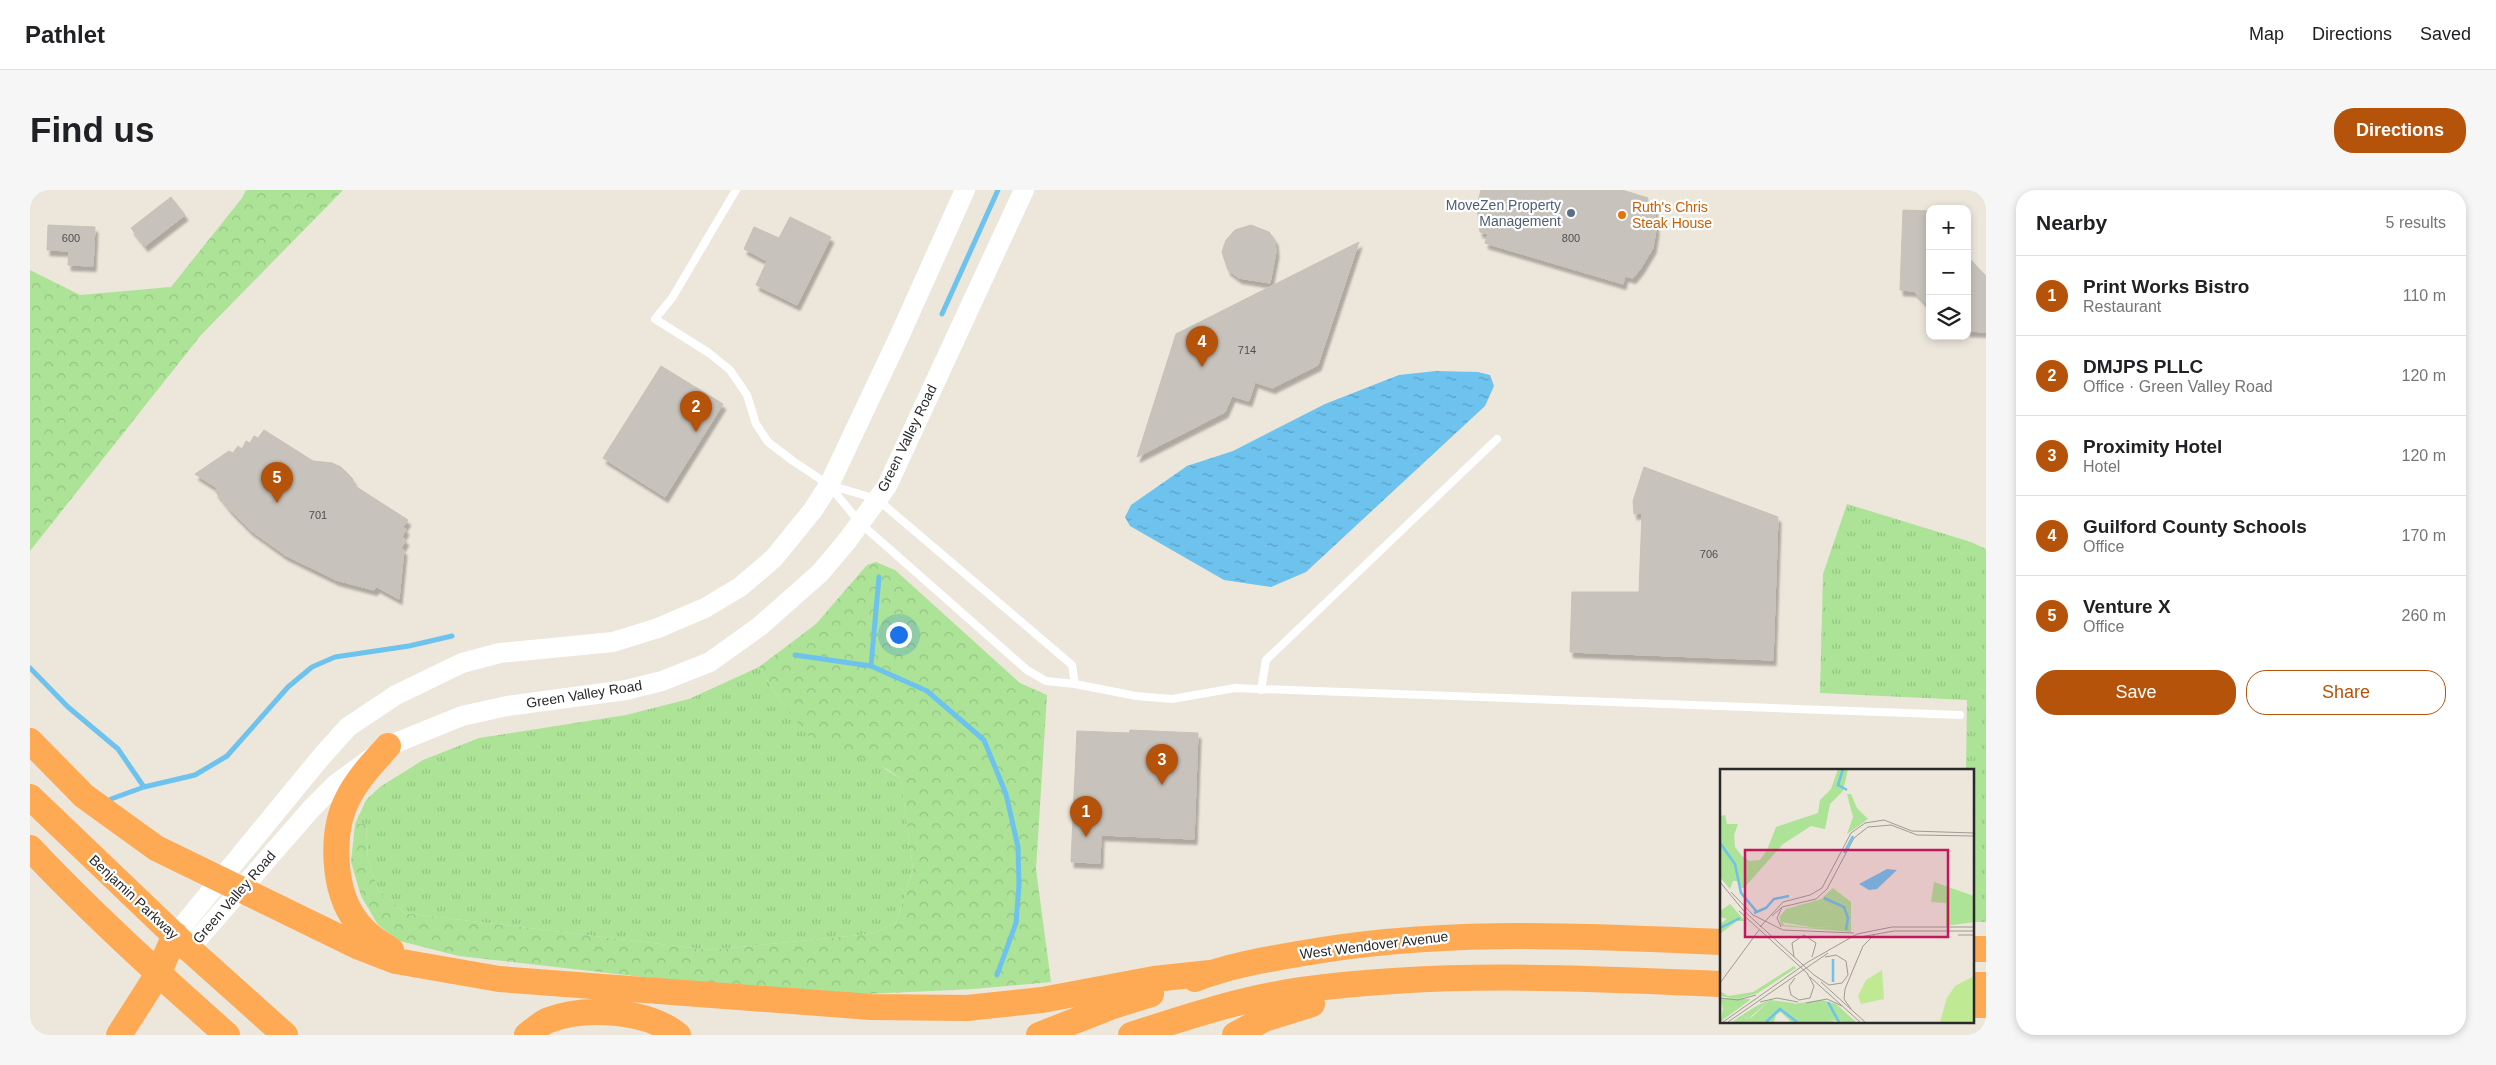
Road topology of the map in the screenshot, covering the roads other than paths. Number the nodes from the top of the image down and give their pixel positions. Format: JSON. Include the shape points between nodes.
{"nodes":[{"id":1,"x":736,"y":190,"type":"edge"},
{"id":2,"x":966,"y":190,"type":"edge"},
{"id":3,"x":1024,"y":190,"type":"edge"},
{"id":4,"x":1497,"y":439,"type":"dead end"},
{"id":5,"x":829,"y":484,"type":"junction"},
{"id":6,"x":877,"y":499,"type":"junction"},
{"id":7,"x":860,"y":523,"type":"junction"},
{"id":8,"x":1075,"y":684,"type":"junction"},
{"id":9,"x":1261,"y":690,"type":"junction"},
{"id":10,"x":1960,"y":715,"type":"dead end"},
{"id":11,"x":30,"y":742,"type":"edge"},
{"id":12,"x":388,"y":746,"type":"junction"},
{"id":13,"x":30,"y":797,"type":"edge"},
{"id":14,"x":30,"y":848,"type":"edge"},
{"id":15,"x":182,"y":942,"type":"junction"},
{"id":16,"x":1720,"y":942,"type":"edge"},
{"id":17,"x":448,"y":970,"type":"junction"},
{"id":18,"x":1210,"y":973,"type":"junction"},
{"id":19,"x":158,"y":974,"type":"junction"},
{"id":20,"x":1389,"y":982,"type":"junction"},
{"id":21,"x":1720,"y":984,"type":"edge"},
{"id":22,"x":119,"y":1035,"type":"edge"},
{"id":23,"x":227,"y":1035,"type":"edge"},
{"id":24,"x":286,"y":1035,"type":"edge"},
{"id":25,"x":527,"y":1035,"type":"edge"},
{"id":26,"x":678,"y":1035,"type":"edge"},
{"id":27,"x":1040,"y":1035,"type":"edge"},
{"id":28,"x":1131,"y":1035,"type":"edge"},
{"id":29,"x":1235,"y":1035,"type":"edge"}],
"edges":[{"from":1,"to":5,"type":"lane","via":[[672,298],[655,319],[730,370],[747,395],[756,424],[768,442]]},
{"from":2,"to":5,"type":"main road","name":"Green Valley Road"},
{"from":3,"to":6,"type":"main road","name":"Green Valley Road","via":[[890,478]]},
{"from":4,"to":9,"type":"lane","via":[[1266,660]]},
{"from":5,"to":6,"type":"lane"},
{"from":5,"to":7,"type":"lane"},
{"from":5,"to":15,"type":"main road","name":"Green Valley Road","via":[[813,510],[774,558],[740,587],[705,608],[658,628],[612,642],[500,653],[462,663],[396,695],[348,727],[234,862],[206,899]]},
{"from":6,"to":7,"type":"main road","name":"Green Valley Road"},
{"from":6,"to":8,"type":"lane","via":[[1072,665]]},
{"from":7,"to":8,"type":"lane","via":[[1027,670],[1046,681]]},
{"from":7,"to":12,"type":"main road","name":"Green Valley Road","via":[[820,573],[760,626],[710,662],[662,681],[626,690],[507,706],[462,716]]},
{"from":8,"to":9,"type":"lane","via":[[1136,696],[1172,699],[1235,688]]},
{"from":9,"to":10,"type":"lane"},
{"from":11,"to":17,"type":"highway","via":[[84,796],[156,848],[357,946],[396,961]]},
{"from":12,"to":15,"type":"main road","name":"Green Valley Road","via":[[336,784],[225,909]]},
{"from":12,"to":17,"type":"highway","via":[[363,774],[347,799],[336,849],[341,892],[346,907],[371,937],[396,953]]},
{"from":13,"to":15,"type":"highway","name":"Benjamin Parkway"},
{"from":14,"to":19,"type":"highway"},
{"from":15,"to":19,"type":"highway","name":"Green Valley Road"},
{"from":15,"to":24,"type":"highway","name":"Benjamin Parkway"},
{"from":16,"to":18,"type":"highway","name":"West Wendover Avenue","via":[[1507,934],[1451,936],[1325,949]]},
{"from":17,"to":18,"type":"highway","via":[[560,985],[871,1007],[958,1008],[1042,1000],[1154,979]]},
{"from":18,"to":27,"type":"highway","name":"West Wendover Avenue"},
{"from":19,"to":22,"type":"highway","name":"Green Valley Road"},
{"from":19,"to":23,"type":"highway"},
{"from":20,"to":21,"type":"highway","via":[[1530,976]]},
{"from":20,"to":28,"type":"highway","via":[[1301,990],[1240,1003]]},
{"from":20,"to":29,"type":"highway","via":[[1264,1018]]},
{"from":25,"to":26,"type":"highway","via":[[547,1020],[569,1013],[599,1011],[654,1022]]}]}
